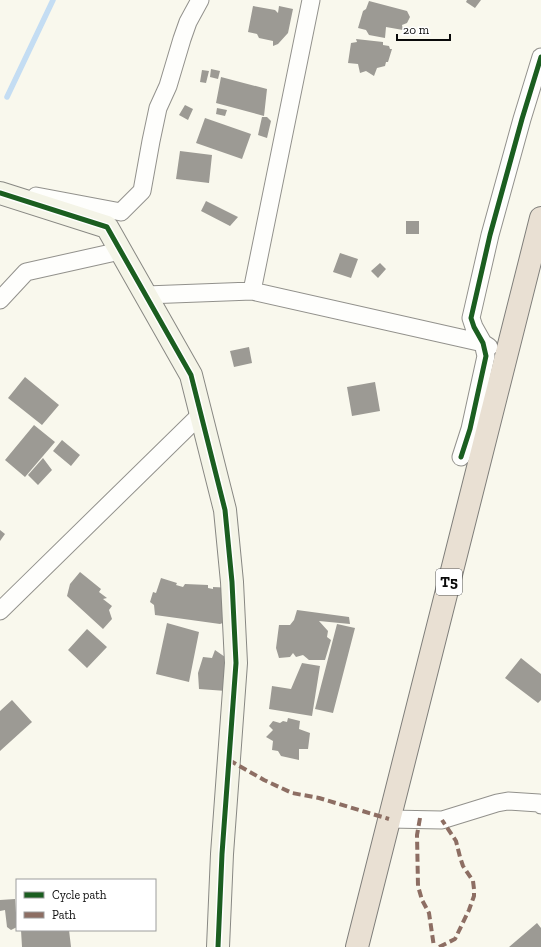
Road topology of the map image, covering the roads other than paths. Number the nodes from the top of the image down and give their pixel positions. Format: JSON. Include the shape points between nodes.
{"nodes":[{"id":1,"x":200,"y":0,"type":"edge"},
{"id":2,"x":312,"y":0,"type":"edge"},
{"id":3,"x":541,"y":57,"type":"edge"},
{"id":4,"x":0,"y":189,"type":"edge"},
{"id":5,"x":0,"y":193,"type":"edge"},
{"id":6,"x":541,"y":218,"type":"edge"},
{"id":7,"x":120,"y":250,"type":"junction"},
{"id":8,"x":252,"y":291,"type":"junction"},
{"id":9,"x":146,"y":295,"type":"junction"},
{"id":10,"x":0,"y":300,"type":"edge"},
{"id":11,"x":483,"y":343,"type":"junction"},
{"id":12,"x":505,"y":359,"type":"junction"},
{"id":13,"x":200,"y":415,"type":"junction"},
{"id":14,"x":461,"y":457,"type":"dead end"},
{"id":15,"x":0,"y":611,"type":"edge"},
{"id":16,"x":541,"y":804,"type":"edge"},
{"id":17,"x":389,"y":819,"type":"junction"},
{"id":18,"x":218,"y":947,"type":"edge"},
{"id":19,"x":357,"y":947,"type":"edge"}],
"edges":[{"from":1,"to":4,"type":"street","via":[[188,22],[168,86],[158,108],[142,191],[121,212]]},
{"from":2,"to":8,"type":"street"},
{"from":3,"to":11,"type":"street","via":[[490,236],[471,318]]},
{"from":5,"to":7,"type":"street","via":[[107,227]]},
{"from":6,"to":12,"type":"highway","number":"T5"},
{"from":7,"to":9,"type":"street"},
{"from":7,"to":10,"type":"street","via":[[26,272]]},
{"from":8,"to":9,"type":"street"},
{"from":8,"to":11,"type":"street"},
{"from":9,"to":13,"type":"street","via":[[190,376]]},
{"from":11,"to":12,"type":"street"},
{"from":11,"to":14,"type":"street","via":[[486,356],[470,429]]},
{"from":12,"to":17,"type":"highway","number":"T5"},
{"from":13,"to":15,"type":"street"},
{"from":13,"to":18,"type":"street","via":[[224,510],[232,582],[236,663]]},
{"from":16,"to":17,"type":"street","via":[[508,801],[442,820]]},
{"from":17,"to":19,"type":"highway","number":"T5"}]}
